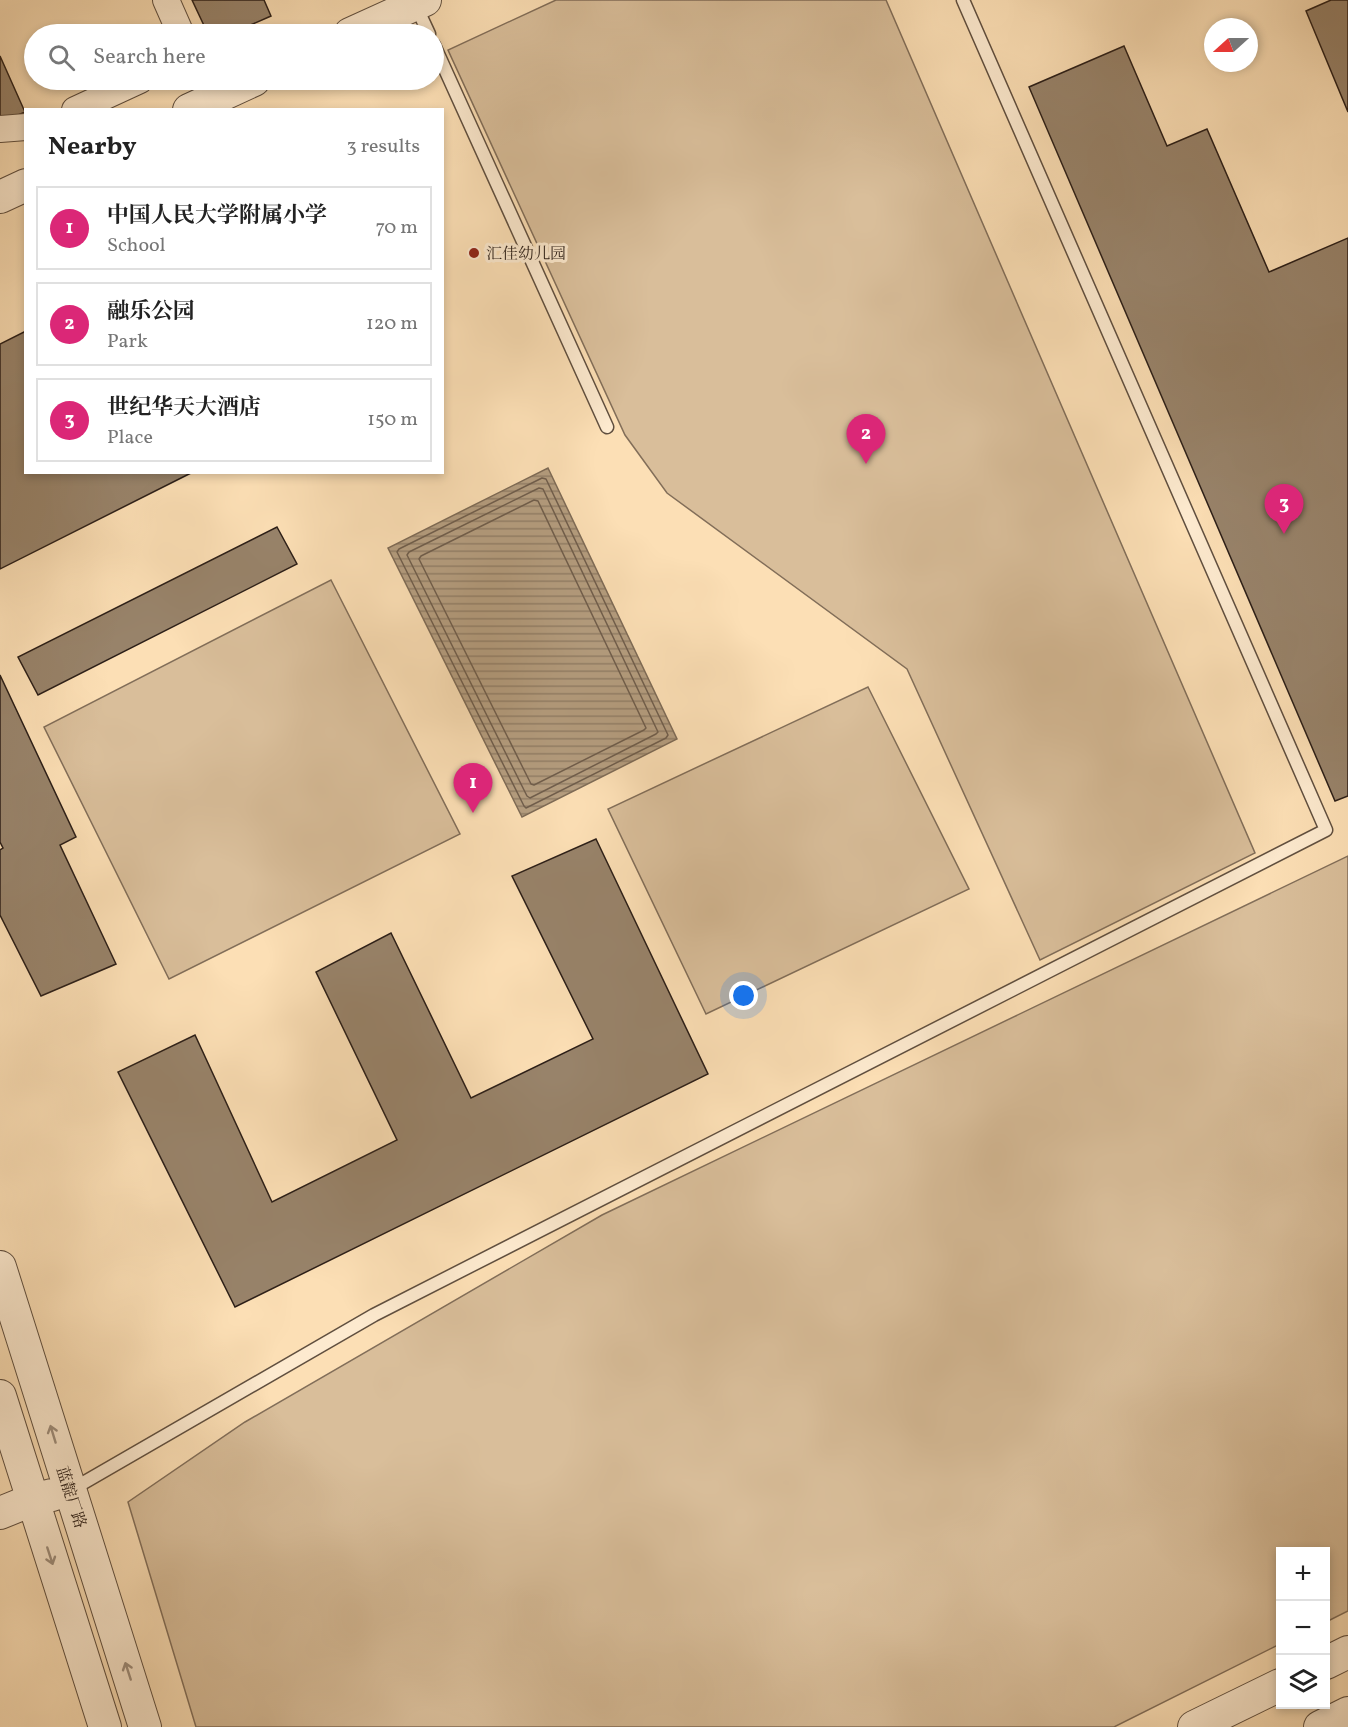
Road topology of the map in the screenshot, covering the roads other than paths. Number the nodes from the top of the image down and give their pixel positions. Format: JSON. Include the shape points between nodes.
{"nodes":[{"id":1,"x":166,"y":0,"type":"edge"},
{"id":2,"x":963,"y":0,"type":"edge"},
{"id":3,"x":420,"y":2,"type":"edge"},
{"id":4,"x":177,"y":24,"type":"edge"},
{"id":5,"x":373,"y":24,"type":"edge"},
{"id":6,"x":426,"y":24,"type":"edge"},
{"id":7,"x":444,"y":67,"type":"edge"},
{"id":8,"x":118,"y":90,"type":"edge"},
{"id":9,"x":232,"y":90,"type":"edge"},
{"id":10,"x":79,"y":108,"type":"edge"},
{"id":11,"x":193,"y":108,"type":"edge"},
{"id":12,"x":24,"y":127,"type":"edge"},
{"id":13,"x":0,"y":129,"type":"edge"},
{"id":14,"x":24,"y":186,"type":"edge"},
{"id":15,"x":0,"y":197,"type":"edge"},
{"id":16,"x":607,"y":427,"type":"dead end"},
{"id":17,"x":0,"y":1267,"type":"edge"},
{"id":18,"x":0,"y":1396,"type":"edge"},
{"id":19,"x":70,"y":1490,"type":"junction"},
{"id":20,"x":32,"y":1500,"type":"junction"},
{"id":21,"x":0,"y":1513,"type":"edge"},
{"id":22,"x":1348,"y":1653,"type":"edge"},
{"id":23,"x":1330,"y":1661,"type":"edge"},
{"id":24,"x":1276,"y":1687,"type":"edge"},
{"id":25,"x":1348,"y":1713,"type":"edge"},
{"id":26,"x":105,"y":1727,"type":"edge"},
{"id":27,"x":145,"y":1727,"type":"edge"},
{"id":28,"x":1194,"y":1727,"type":"edge"},
{"id":29,"x":1320,"y":1727,"type":"edge"}],
"edges":[{"from":1,"to":4,"type":"street"},
{"from":2,"to":19,"type":"lane","via":[[1326,831],[374,1314]]},
{"from":3,"to":5,"type":"street"},
{"from":3,"to":6,"type":"lane"},
{"from":7,"to":16,"type":"lane"},
{"from":8,"to":10,"type":"street"},
{"from":9,"to":11,"type":"street"},
{"from":12,"to":13,"type":"street"},
{"from":14,"to":15,"type":"street"},
{"from":19,"to":17,"type":"street","name":"蓝靛厂路","one_way":true},
{"from":18,"to":20,"type":"street"},
{"from":19,"to":20,"type":"street"},
{"from":27,"to":19,"type":"street","name":"蓝靛厂路","one_way":true},
{"from":20,"to":21,"type":"street"},
{"from":20,"to":26,"type":"street","one_way":true},
{"from":22,"to":23,"type":"street"},
{"from":24,"to":28,"type":"street"},
{"from":25,"to":29,"type":"street"}]}
